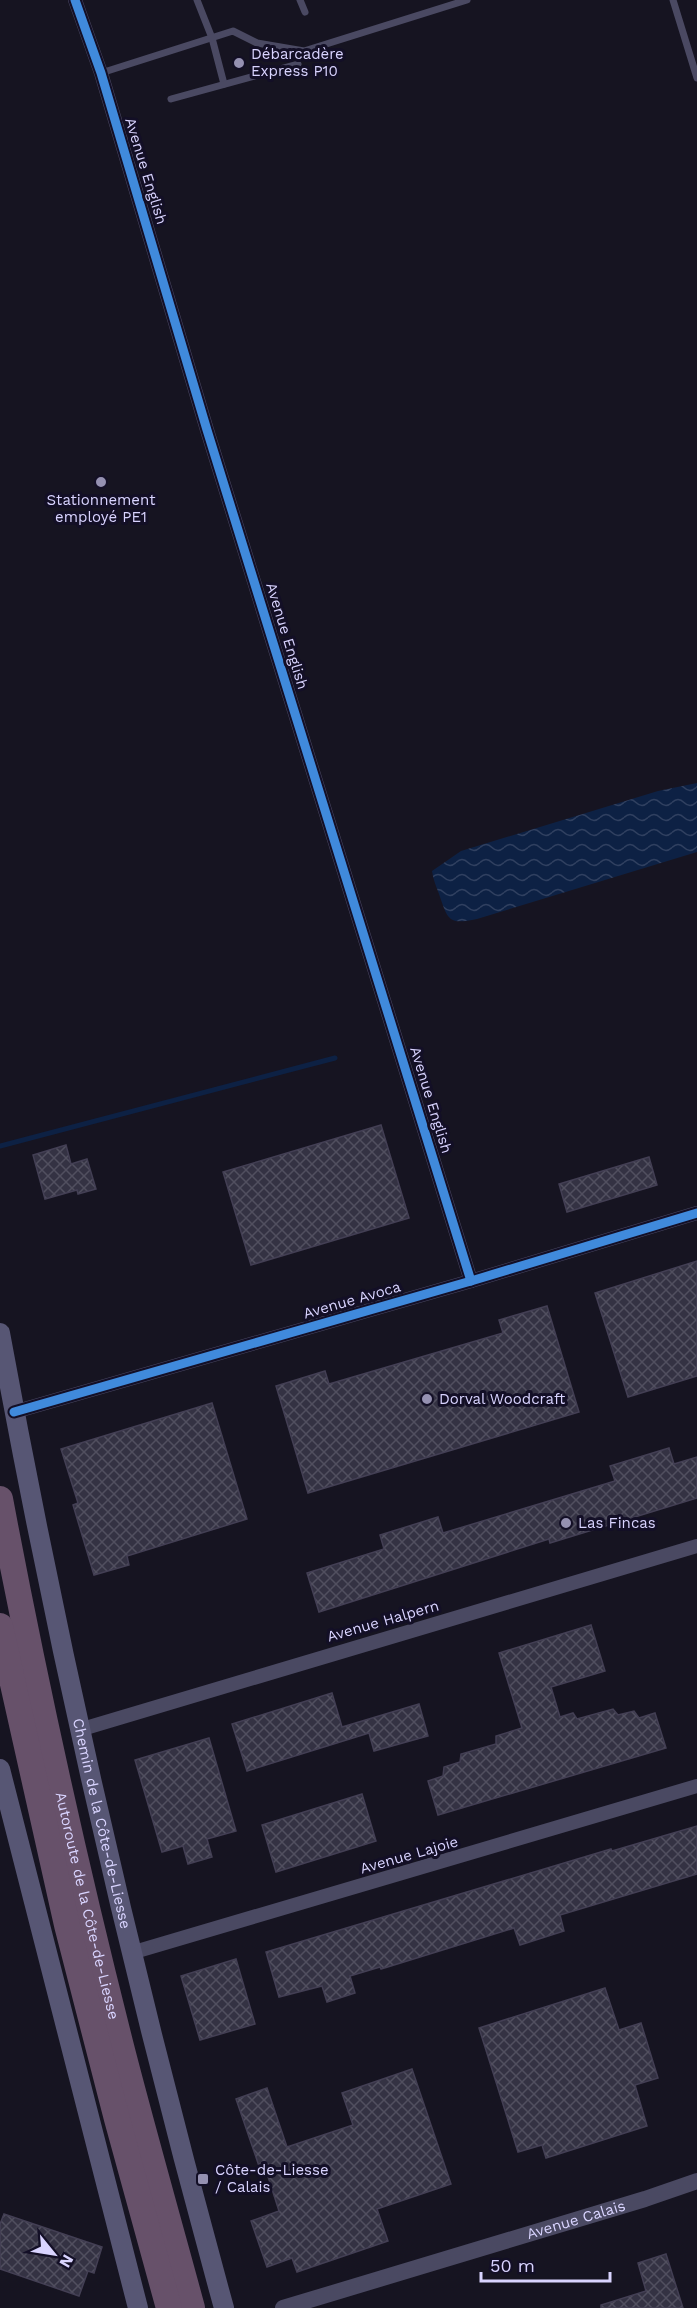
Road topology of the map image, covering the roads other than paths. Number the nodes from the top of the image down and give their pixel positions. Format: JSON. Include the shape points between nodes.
{"nodes":[{"id":1,"x":75,"y":0,"type":"edge"},
{"id":2,"x":197,"y":0,"type":"edge"},
{"id":3,"x":300,"y":0,"type":"edge"},
{"id":4,"x":467,"y":0,"type":"edge"},
{"id":5,"x":673,"y":0,"type":"edge"},
{"id":6,"x":305,"y":12,"type":"dead end"},
{"id":7,"x":212,"y":38,"type":"junction"},
{"id":8,"x":298,"y":64,"type":"dead end"},
{"id":9,"x":101,"y":73,"type":"junction"},
{"id":10,"x":697,"y":78,"type":"edge"},
{"id":11,"x":224,"y":84,"type":"junction"},
{"id":12,"x":171,"y":99,"type":"dead end"},
{"id":13,"x":697,"y":1213,"type":"edge"},
{"id":14,"x":471,"y":1281,"type":"junction"},
{"id":15,"x":0,"y":1333,"type":"edge"},
{"id":16,"x":14,"y":1412,"type":"junction"},
{"id":17,"x":0,"y":1499,"type":"edge"},
{"id":18,"x":697,"y":1546,"type":"edge"},
{"id":19,"x":0,"y":1626,"type":"edge"},
{"id":20,"x":78,"y":1730,"type":"junction"},
{"id":21,"x":0,"y":1769,"type":"edge"},
{"id":22,"x":697,"y":1786,"type":"edge"},
{"id":23,"x":131,"y":1953,"type":"junction"},
{"id":24,"x":697,"y":2181,"type":"edge"},
{"id":25,"x":138,"y":2308,"type":"edge"},
{"id":26,"x":169,"y":2308,"type":"edge"},
{"id":27,"x":192,"y":2308,"type":"edge"},
{"id":28,"x":224,"y":2308,"type":"edge"},
{"id":29,"x":283,"y":2308,"type":"edge"}],
"edges":[{"from":1,"to":9,"type":"street","name":"Avenue English"},
{"from":2,"to":7,"type":"lane"},
{"from":3,"to":6,"type":"lane"},
{"from":4,"to":7,"type":"lane","via":[[304,51],[257,43],[233,31]]},
{"from":5,"to":10,"type":"lane"},
{"from":7,"to":9,"type":"lane"},
{"from":7,"to":11,"type":"lane"},
{"from":8,"to":11,"type":"lane"},
{"from":9,"to":14,"type":"street","name":"Avenue English","via":[[207,430]]},
{"from":11,"to":12,"type":"lane"},
{"from":13,"to":14,"type":"street","name":"Avenue Avoca"},
{"from":14,"to":16,"type":"street","name":"Avenue Avoca"},
{"from":15,"to":16,"type":"main road","name":"Chemin de la Côte-de-Liesse"},
{"from":16,"to":20,"type":"main road","name":"Chemin de la Côte-de-Liesse"},
{"from":17,"to":27,"type":"highway","name":"Autoroute de la Côte-de-Liesse","via":[[51,1751],[105,1981]]},
{"from":18,"to":20,"type":"street","name":"Avenue Halpern"},
{"from":19,"to":26,"type":"highway","name":"Autoroute de la Côte-de-Liesse","via":[[67,1925]]},
{"from":20,"to":23,"type":"main road","name":"Chemin de la Côte-de-Liesse"},
{"from":21,"to":25,"type":"main road"},
{"from":22,"to":23,"type":"street","name":"Avenue Lajoie"},
{"from":23,"to":28,"type":"main road","name":"Chemin de la Côte-de-Liesse"},
{"from":24,"to":29,"type":"street","name":"Avenue Calais"}]}
